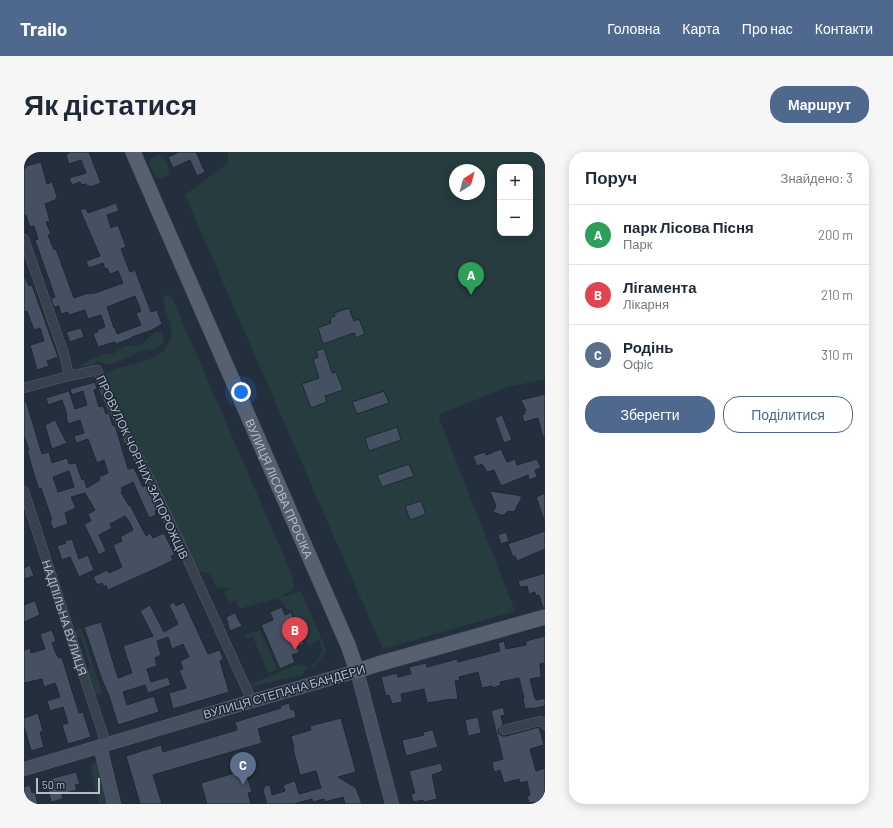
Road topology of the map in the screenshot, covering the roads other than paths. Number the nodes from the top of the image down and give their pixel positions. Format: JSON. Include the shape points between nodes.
{"nodes":[{"id":1,"x":133,"y":152,"type":"edge"},
{"id":2,"x":24,"y":239,"type":"edge"},
{"id":3,"x":69,"y":376,"type":"junction"},
{"id":4,"x":24,"y":388,"type":"edge"},
{"id":5,"x":24,"y":491,"type":"edge"},
{"id":6,"x":545,"y":617,"type":"edge"},
{"id":7,"x":357,"y":671,"type":"junction"},
{"id":8,"x":252,"y":701,"type":"junction"},
{"id":9,"x":545,"y":725,"type":"edge"},
{"id":10,"x":504,"y":730,"type":"dead end"},
{"id":11,"x":103,"y":745,"type":"junction"},
{"id":12,"x":24,"y":769,"type":"edge"},
{"id":13,"x":114,"y":804,"type":"edge"},
{"id":14,"x":392,"y":804,"type":"edge"}],
"edges":[{"from":1,"to":7,"type":"main road","name":"ВУЛИЦЯ ЛІСОВА ПРОСІКА","via":[[348,644]]},
{"from":2,"to":3,"type":"street","via":[[64,354]]},
{"from":3,"to":4,"type":"street"},
{"from":3,"to":8,"type":"street","name":"ПРОВУЛОК ЧОРНИХ ЗАПОРОЖЦІВ","via":[[97,370]]},
{"from":5,"to":11,"type":"street","name":"НАДПІЛЬНА ВУЛИЦЯ"},
{"from":6,"to":7,"type":"main road","name":"ВУЛИЦЯ СТЕПАНА БАНДЕРИ"},
{"from":7,"to":8,"type":"main road","name":"ВУЛИЦЯ СТЕПАНА БАНДЕРИ"},
{"from":7,"to":14,"type":"main road"},
{"from":8,"to":11,"type":"main road","name":"ВУЛИЦЯ СТЕПАНА БАНДЕРИ"},
{"from":9,"to":10,"type":"street","via":[[540,721]]},
{"from":11,"to":12,"type":"main road","name":"ВУЛИЦЯ СТЕПАНА БАНДЕРИ"},
{"from":11,"to":13,"type":"main road","name":"НАДПІЛЬНА ВУЛИЦЯ"}]}
